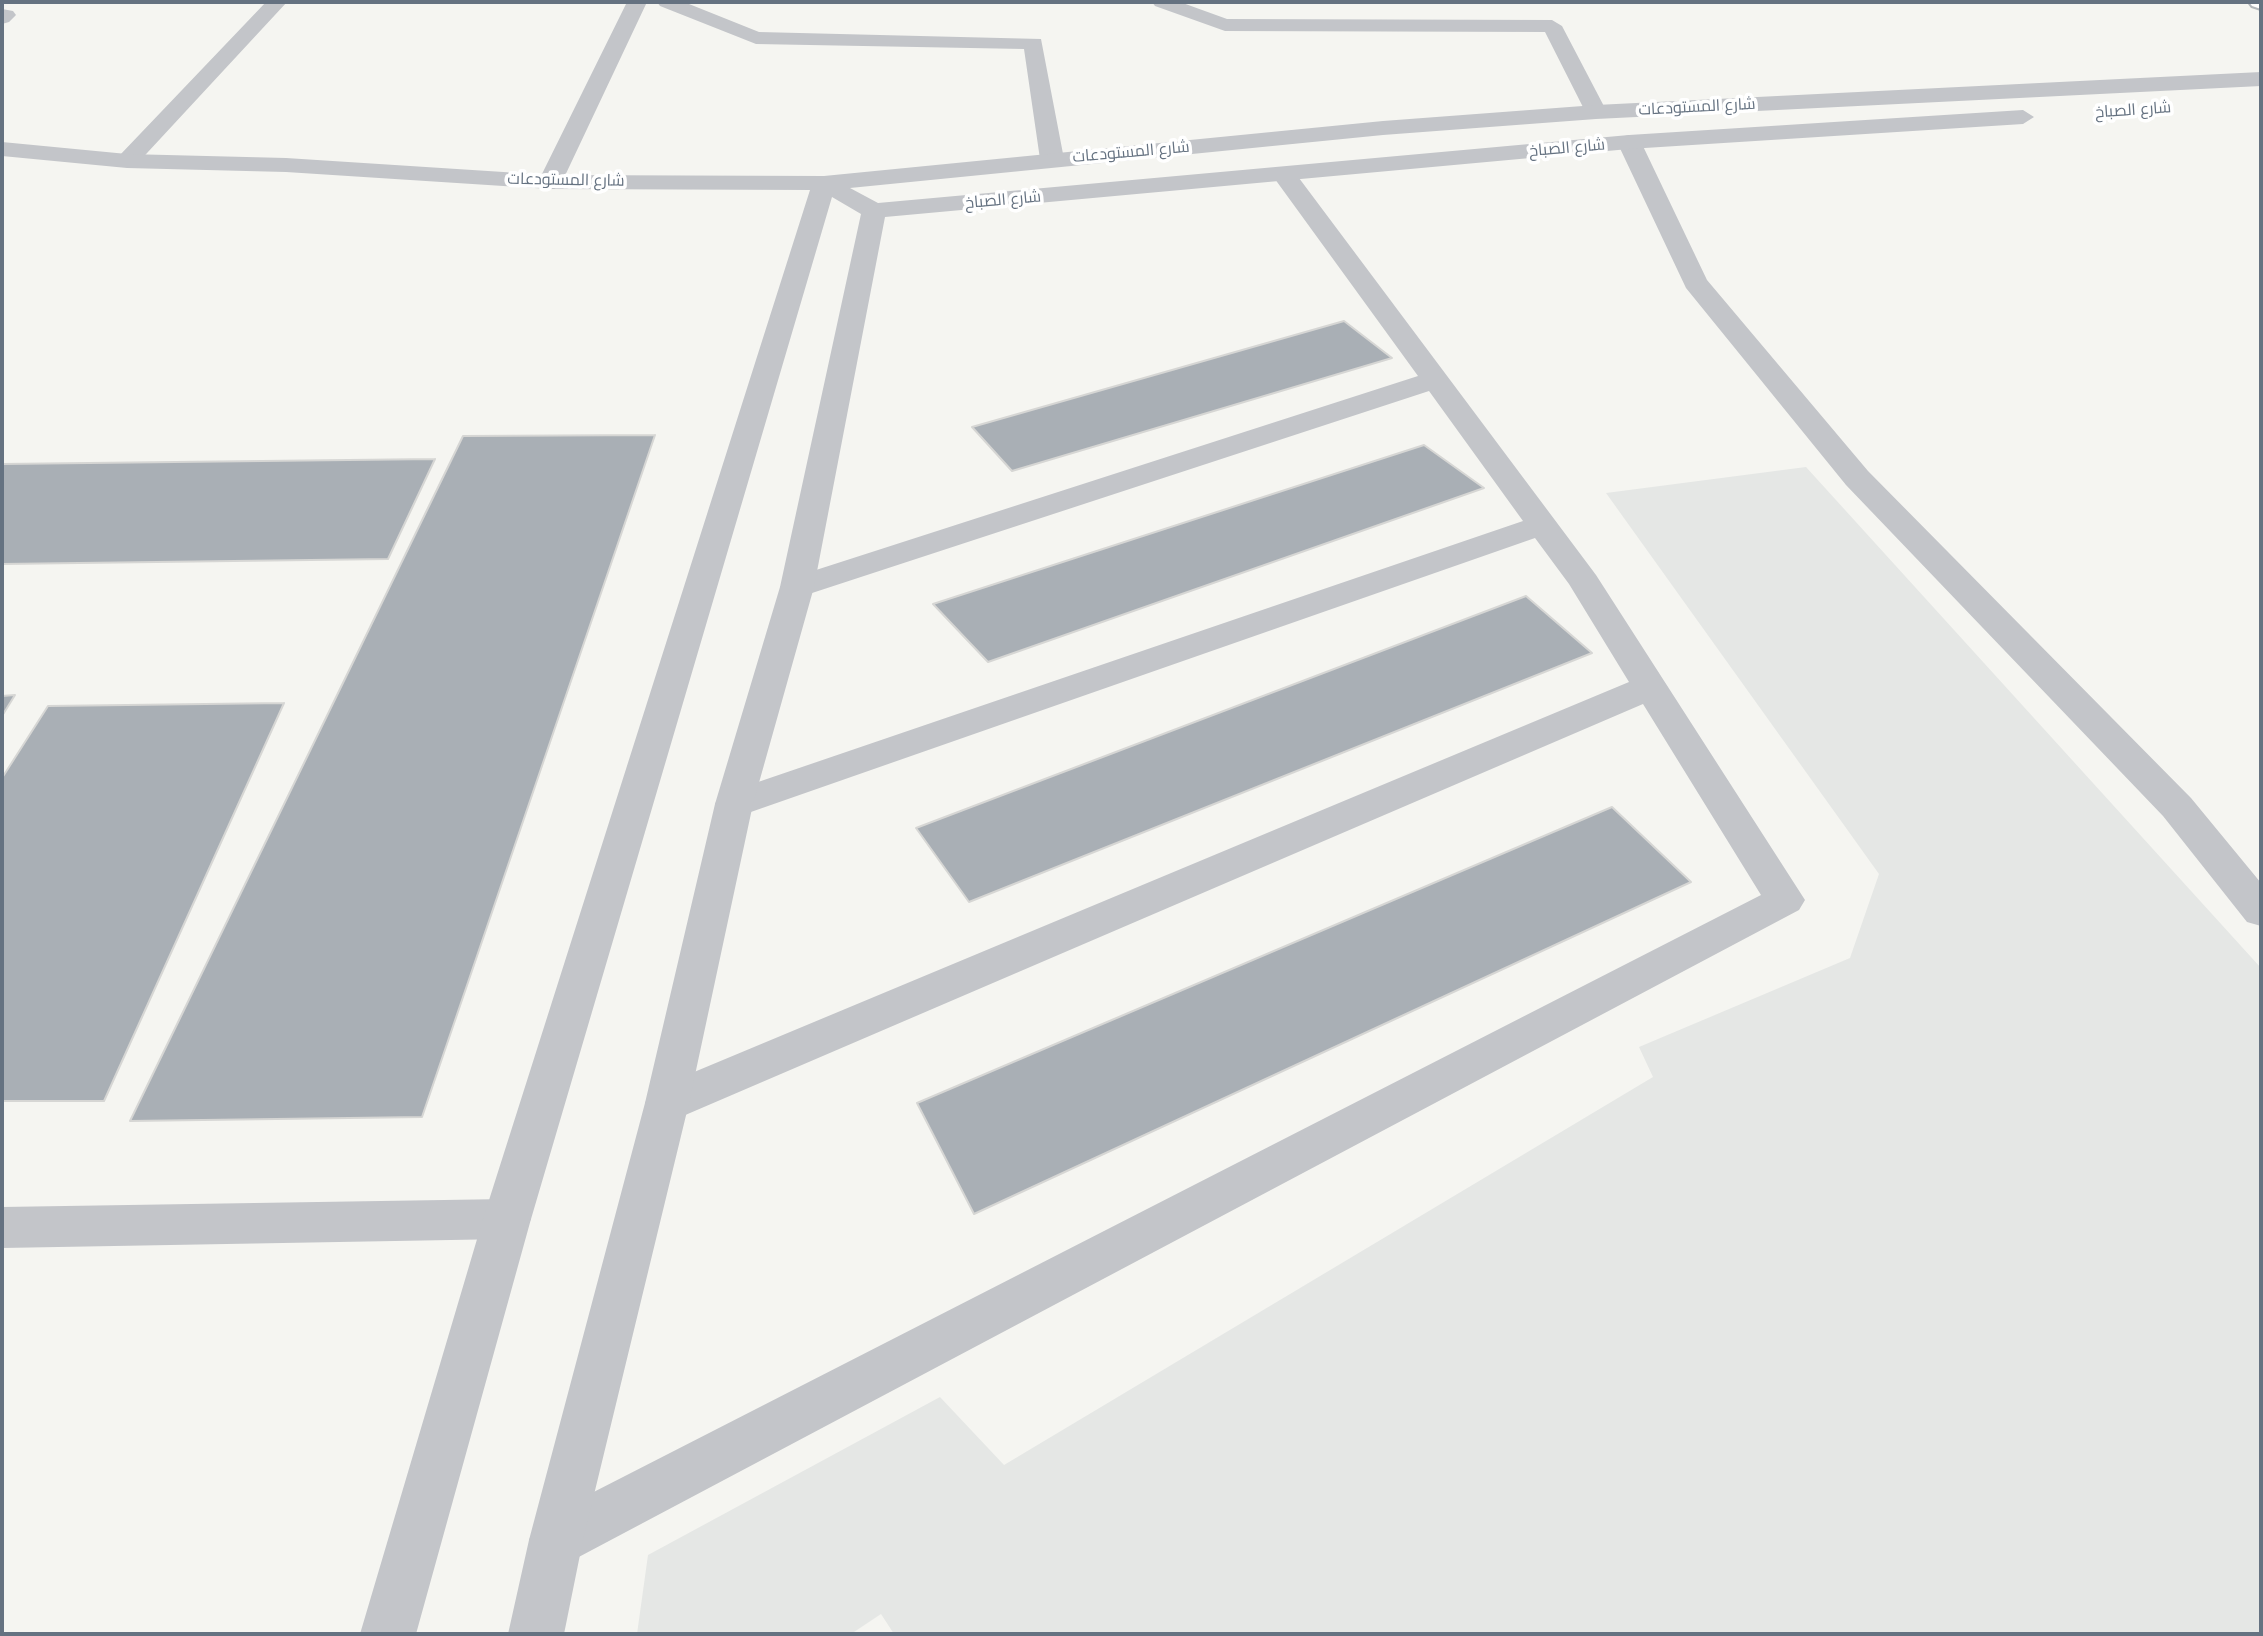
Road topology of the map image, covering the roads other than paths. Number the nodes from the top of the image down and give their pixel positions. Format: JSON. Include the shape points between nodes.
{"nodes":[{"id":1,"x":277,"y":2,"type":"edge"},
{"id":2,"x":638,"y":2,"type":"edge"},
{"id":3,"x":667,"y":2,"type":"edge"},
{"id":4,"x":1161,"y":2,"type":"edge"},
{"id":5,"x":2261,"y":79,"type":"edge"},
{"id":6,"x":2261,"y":102,"type":"edge"},
{"id":7,"x":2220,"y":104,"type":"dead end"},
{"id":8,"x":1596,"y":112,"type":"junction"},
{"id":9,"x":2041,"y":116,"type":"dead end"},
{"id":10,"x":1629,"y":142,"type":"junction"},
{"id":11,"x":2,"y":149,"type":"edge"},
{"id":12,"x":1052,"y":159,"type":"junction"},
{"id":13,"x":127,"y":161,"type":"junction"},
{"id":14,"x":1284,"y":175,"type":"junction"},
{"id":15,"x":550,"y":182,"type":"junction"},
{"id":16,"x":824,"y":183,"type":"junction"},
{"id":17,"x":874,"y":211,"type":"junction"},
{"id":18,"x":1437,"y":379,"type":"junction"},
{"id":19,"x":1543,"y":525,"type":"junction"},
{"id":20,"x":797,"y":587,"type":"junction"},
{"id":21,"x":1650,"y":687,"type":"junction"},
{"id":22,"x":734,"y":804,"type":"junction"},
{"id":23,"x":2261,"y":911,"type":"edge"},
{"id":24,"x":667,"y":1103,"type":"junction"},
{"id":25,"x":507,"y":1219,"type":"junction"},
{"id":26,"x":2,"y":1228,"type":"edge"},
{"id":27,"x":556,"y":1540,"type":"junction"},
{"id":28,"x":388,"y":1634,"type":"edge"},
{"id":29,"x":536,"y":1634,"type":"edge"}],
"edges":[{"from":1,"to":13,"type":"street"},
{"from":2,"to":15,"type":"street"},
{"from":3,"to":12,"type":"street","via":[[756,38],[1034,43]]},
{"from":4,"to":8,"type":"street","via":[[1225,25],[1552,26]]},
{"from":5,"to":8,"type":"street","name":"شارع المستودعات"},
{"from":6,"to":7,"type":"street"},
{"from":8,"to":12,"type":"street","name":"شارع المستودعات"},
{"from":9,"to":10,"type":"street","name":"شارع الصباخ"},
{"from":10,"to":14,"type":"street","name":"شارع الصباخ"},
{"from":10,"to":23,"type":"street","via":[[1695,282],[1857,478],[2177,807]]},
{"from":11,"to":13,"type":"street","name":"شارع المستودعات"},
{"from":12,"to":16,"type":"street","name":"شارع المستودعات"},
{"from":13,"to":15,"type":"street","name":"شارع المستودعات","via":[[286,165]]},
{"from":14,"to":17,"type":"street","name":"شارع الصباخ"},
{"from":14,"to":18,"type":"street"},
{"from":15,"to":16,"type":"street","name":"شارع المستودعات"},
{"from":16,"to":17,"type":"street"},
{"from":16,"to":25,"type":"street"},
{"from":17,"to":20,"type":"street"},
{"from":18,"to":19,"type":"street"},
{"from":18,"to":20,"type":"street"},
{"from":19,"to":21,"type":"street"},
{"from":19,"to":22,"type":"street"},
{"from":20,"to":22,"type":"street"},
{"from":21,"to":24,"type":"street"},
{"from":21,"to":27,"type":"street","via":[[1785,900]]},
{"from":22,"to":24,"type":"street"},
{"from":24,"to":27,"type":"street"},
{"from":25,"to":26,"type":"street"},
{"from":25,"to":28,"type":"street"},
{"from":27,"to":29,"type":"street"}]}
